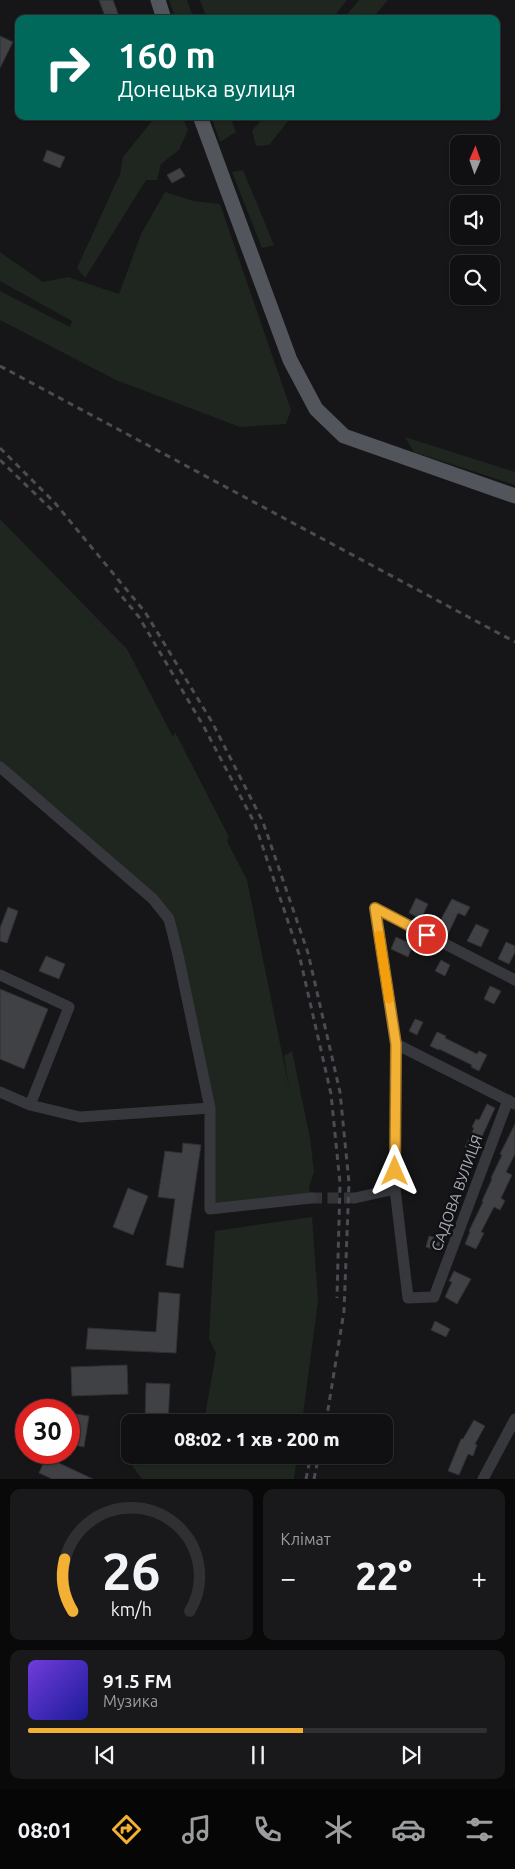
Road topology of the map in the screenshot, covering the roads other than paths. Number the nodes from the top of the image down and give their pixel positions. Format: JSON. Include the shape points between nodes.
{"nodes":[{"id":1,"x":158,"y":0,"type":"edge"},
{"id":2,"x":163,"y":15,"type":"edge"},
{"id":3,"x":201,"y":120,"type":"edge"},
{"id":4,"x":515,"y":496,"type":"edge"},
{"id":5,"x":0,"y":767,"type":"edge"},
{"id":6,"x":0,"y":975,"type":"edge"},
{"id":7,"x":515,"y":980,"type":"edge"},
{"id":8,"x":396,"y":1044,"type":"junction"},
{"id":9,"x":0,"y":1092,"type":"edge"},
{"id":10,"x":511,"y":1102,"type":"edge"},
{"id":11,"x":30,"y":1105,"type":"junction"},
{"id":12,"x":210,"y":1108,"type":"junction"},
{"id":13,"x":394,"y":1189,"type":"junction"},
{"id":14,"x":311,"y":1198,"type":"tunnel mouth"},
{"id":15,"x":355,"y":1198,"type":"tunnel mouth"},
{"id":16,"x":515,"y":1419,"type":"edge"},
{"id":17,"x":483,"y":1479,"type":"edge"}],
"edges":[{"from":1,"to":2,"type":"main road"},
{"from":3,"to":4,"type":"main road","via":[[290,360],[316,409],[344,436]]},
{"from":5,"to":12,"type":"street","via":[[153,899],[169,919]]},
{"from":6,"to":11,"type":"street","via":[[69,1008]]},
{"from":7,"to":8,"type":"street","via":[[375,908]]},
{"from":8,"to":10,"type":"street"},
{"from":8,"to":13,"type":"street"},
{"from":9,"to":11,"type":"street"},
{"from":10,"to":13,"type":"street","name":"САДОВА ВУЛИЦЯ","via":[[434,1297],[408,1298]]},
{"from":11,"to":12,"type":"street","via":[[80,1117]]},
{"from":12,"to":14,"type":"street","via":[[210,1208]]},
{"from":13,"to":15,"type":"street"},
{"from":16,"to":17,"type":"street"}]}
